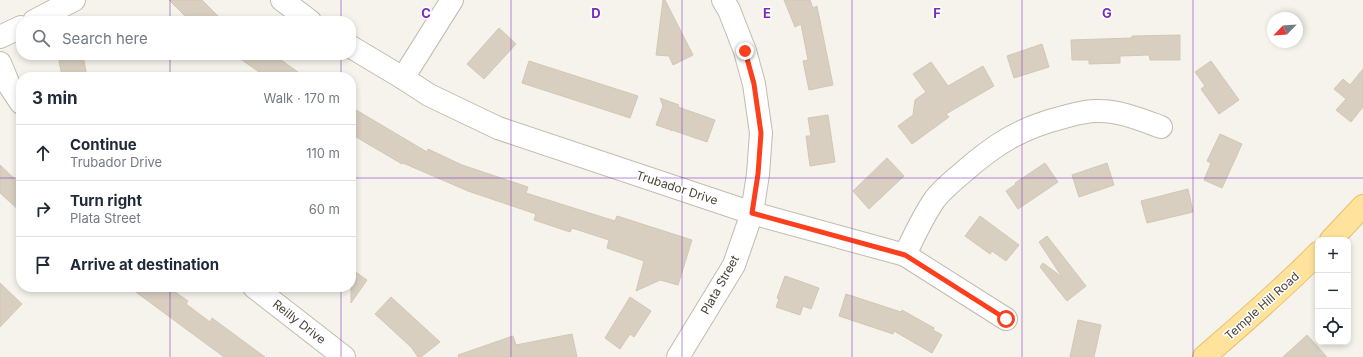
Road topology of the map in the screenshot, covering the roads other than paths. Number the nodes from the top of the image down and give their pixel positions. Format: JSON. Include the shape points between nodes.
{"nodes":[{"id":1,"x":74,"y":0,"type":"edge"},
{"id":2,"x":282,"y":0,"type":"edge"},
{"id":3,"x":452,"y":0,"type":"edge"},
{"id":4,"x":723,"y":0,"type":"edge"},
{"id":5,"x":44,"y":16,"type":"edge"},
{"id":6,"x":303,"y":16,"type":"edge"},
{"id":7,"x":16,"y":29,"type":"edge"},
{"id":8,"x":0,"y":37,"type":"edge"},
{"id":9,"x":356,"y":50,"type":"edge"},
{"id":10,"x":0,"y":63,"type":"edge"},
{"id":11,"x":403,"y":78,"type":"junction"},
{"id":12,"x":16,"y":96,"type":"edge"},
{"id":13,"x":1161,"y":126,"type":"dead end"},
{"id":14,"x":1363,"y":206,"type":"edge"},
{"id":15,"x":752,"y":213,"type":"junction"},
{"id":16,"x":1334,"y":237,"type":"edge"},
{"id":17,"x":905,"y":255,"type":"junction"},
{"id":18,"x":1315,"y":256,"type":"edge"},
{"id":19,"x":260,"y":292,"type":"edge"},
{"id":20,"x":1006,"y":319,"type":"dead end"},
{"id":21,"x":344,"y":357,"type":"edge"},
{"id":22,"x":678,"y":357,"type":"edge"},
{"id":23,"x":1204,"y":357,"type":"edge"}],
"edges":[{"from":1,"to":5,"type":"street"},
{"from":2,"to":6,"type":"street"},
{"from":3,"to":11,"type":"street"},
{"from":4,"to":15,"type":"street","name":"Plata Street","via":[[745,51],[754,84],[761,133]]},
{"from":7,"to":8,"type":"street"},
{"from":9,"to":11,"type":"street","name":"Trubador Drive"},
{"from":10,"to":12,"type":"street"},
{"from":11,"to":15,"type":"street","name":"Trubador Drive","via":[[429,95],[498,128]]},
{"from":13,"to":17,"type":"street","via":[[1130,116],[1100,111],[1081,112],[1023,130],[999,143],[936,198]]},
{"from":14,"to":16,"type":"main road"},
{"from":15,"to":17,"type":"street","name":"Trubador Drive"},
{"from":15,"to":22,"type":"street","name":"Plata Street","via":[[734,265]]},
{"from":17,"to":20,"type":"street","name":"Trubador Drive"},
{"from":18,"to":23,"type":"main road","name":"Temple Hill Road"},
{"from":19,"to":21,"type":"street","name":"Reilly Drive"}]}
